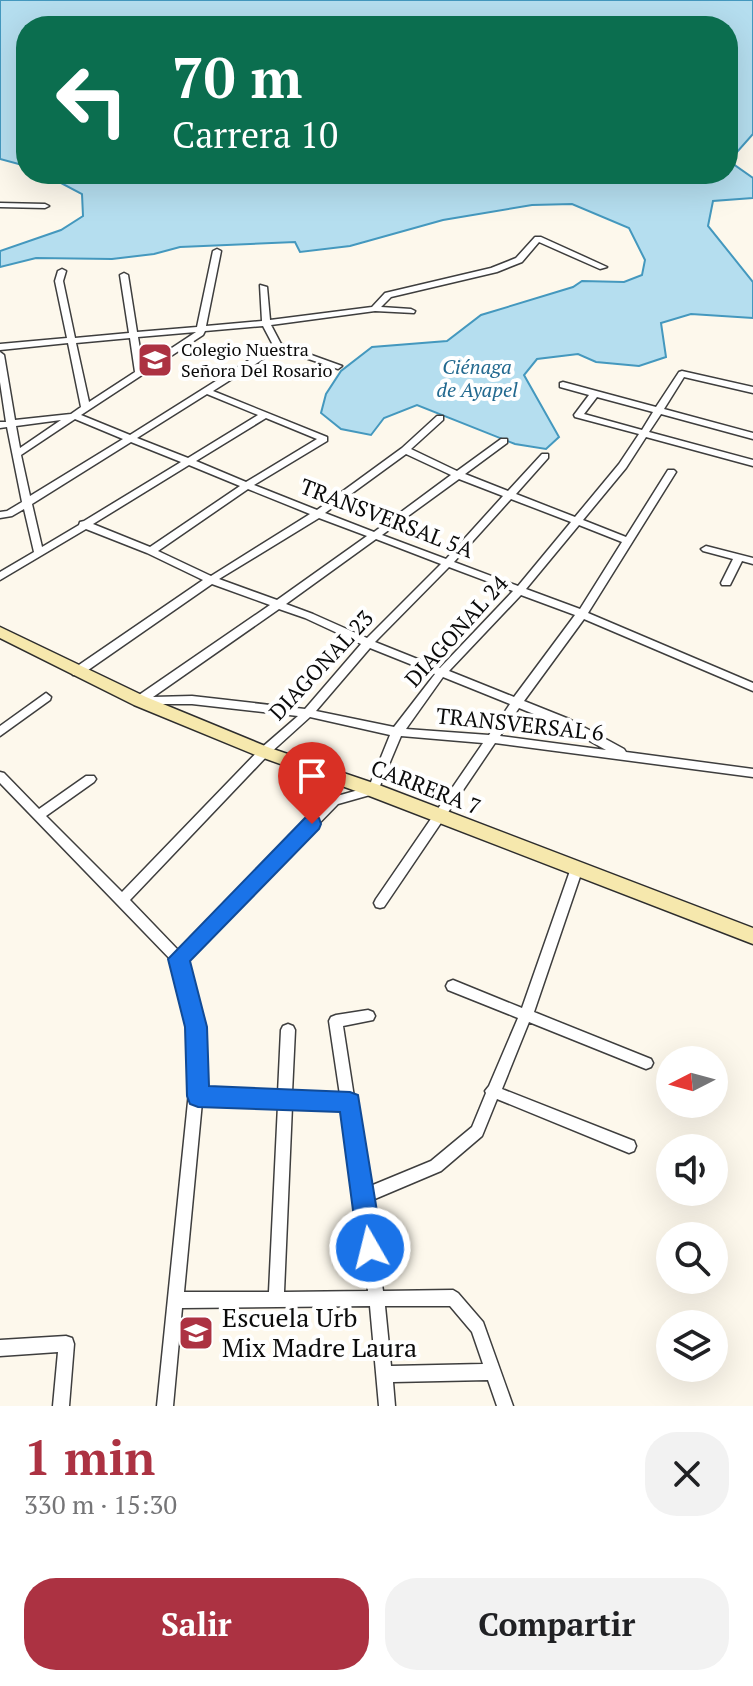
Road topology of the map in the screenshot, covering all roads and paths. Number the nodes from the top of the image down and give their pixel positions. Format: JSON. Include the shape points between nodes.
{"nodes":[{"id":1,"x":0,"y":205,"type":"edge"},
{"id":2,"x":45,"y":206,"type":"dead end"},
{"id":3,"x":217,"y":251,"type":"dead end"},
{"id":4,"x":603,"y":267,"type":"dead end"},
{"id":5,"x":62,"y":271,"type":"dead end"},
{"id":6,"x":124,"y":275,"type":"dead end"},
{"id":7,"x":263,"y":287,"type":"dead end"},
{"id":8,"x":375,"y":309,"type":"junction"},
{"id":9,"x":411,"y":311,"type":"dead end"},
{"id":10,"x":266,"y":323,"type":"junction"},
{"id":11,"x":200,"y":329,"type":"junction"},
{"id":12,"x":132,"y":334,"type":"junction"},
{"id":13,"x":70,"y":339,"type":"junction"},
{"id":14,"x":278,"y":346,"type":"junction"},
{"id":15,"x":0,"y":347,"type":"edge"},
{"id":16,"x":0,"y":355,"type":"edge"},
{"id":17,"x":338,"y":366,"type":"dead end"},
{"id":18,"x":140,"y":373,"type":"junction"},
{"id":19,"x":563,"y":385,"type":"dead end"},
{"id":20,"x":753,"y":390,"type":"edge"},
{"id":21,"x":206,"y":391,"type":"junction"},
{"id":22,"x":595,"y":393,"type":"junction"},
{"id":23,"x":86,"y":409,"type":"junction"},
{"id":24,"x":657,"y":411,"type":"junction"},
{"id":25,"x":265,"y":415,"type":"junction"},
{"id":26,"x":75,"y":416,"type":"junction"},
{"id":27,"x":440,"y":418,"type":"dead end"},
{"id":28,"x":12,"y":424,"type":"junction"},
{"id":29,"x":0,"y":425,"type":"edge"},
{"id":30,"x":644,"y":433,"type":"junction"},
{"id":31,"x":753,"y":436,"type":"edge"},
{"id":32,"x":134,"y":438,"type":"junction"},
{"id":33,"x":504,"y":441,"type":"dead end"},
{"id":34,"x":405,"y":450,"type":"junction"},
{"id":35,"x":16,"y":454,"type":"junction"},
{"id":36,"x":545,"y":456,"type":"dead end"},
{"id":37,"x":188,"y":462,"type":"junction"},
{"id":38,"x":753,"y":463,"type":"edge"},
{"id":39,"x":671,"y":472,"type":"dead end"},
{"id":40,"x":458,"y":475,"type":"junction"},
{"id":41,"x":247,"y":485,"type":"junction"},
{"id":42,"x":511,"y":495,"type":"junction"},
{"id":43,"x":26,"y":503,"type":"junction"},
{"id":44,"x":318,"y":514,"type":"junction"},
{"id":45,"x":0,"y":515,"type":"edge"},
{"id":46,"x":578,"y":521,"type":"junction"},
{"id":47,"x":83,"y":524,"type":"junction"},
{"id":48,"x":375,"y":535,"type":"junction"},
{"id":49,"x":628,"y":541,"type":"junction"},
{"id":50,"x":706,"y":549,"type":"dead end"},
{"id":51,"x":38,"y":551,"type":"junction"},
{"id":52,"x":151,"y":551,"type":"junction"},
{"id":53,"x":738,"y":559,"type":"junction"},
{"id":54,"x":753,"y":561,"type":"edge"},
{"id":55,"x":448,"y":563,"type":"junction"},
{"id":56,"x":0,"y":577,"type":"edge"},
{"id":57,"x":211,"y":580,"type":"junction"},
{"id":58,"x":726,"y":583,"type":"dead end"},
{"id":59,"x":520,"y":590,"type":"junction"},
{"id":60,"x":276,"y":604,"type":"junction"},
{"id":61,"x":582,"y":614,"type":"junction"},
{"id":62,"x":0,"y":632,"type":"edge"},
{"id":63,"x":368,"y":643,"type":"junction"},
{"id":64,"x":77,"y":672,"type":"junction"},
{"id":65,"x":441,"y":673,"type":"junction"},
{"id":66,"x":753,"y":687,"type":"edge"},
{"id":67,"x":46,"y":697,"type":"dead end"},
{"id":68,"x":140,"y":701,"type":"junction"},
{"id":69,"x":517,"y":702,"type":"junction"},
{"id":70,"x":308,"y":713,"type":"junction"},
{"id":71,"x":0,"y":732,"type":"edge"},
{"id":72,"x":397,"y":732,"type":"junction"},
{"id":73,"x":492,"y":739,"type":"junction"},
{"id":74,"x":264,"y":752,"type":"junction"},
{"id":75,"x":628,"y":756,"type":"junction"},
{"id":76,"x":753,"y":773,"type":"edge"},
{"id":77,"x":0,"y":776,"type":"edge"},
{"id":78,"x":90,"y":779,"type":"dead end"},
{"id":79,"x":373,"y":790,"type":"junction"},
{"id":80,"x":40,"y":814,"type":"junction"},
{"id":81,"x":439,"y":815,"type":"junction"},
{"id":82,"x":577,"y":868,"type":"junction"},
{"id":83,"x":123,"y":899,"type":"junction"},
{"id":84,"x":380,"y":903,"type":"dead end"},
{"id":85,"x":753,"y":936,"type":"edge"},
{"id":86,"x":179,"y":959,"type":"junction"},
{"id":87,"x":453,"y":986,"type":"dead end"},
{"id":88,"x":526,"y":1015,"type":"junction"},
{"id":89,"x":368,"y":1016,"type":"dead end"},
{"id":90,"x":288,"y":1030,"type":"dead end"},
{"id":91,"x":646,"y":1063,"type":"dead end"},
{"id":92,"x":492,"y":1091,"type":"junction"},
{"id":93,"x":198,"y":1096,"type":"junction"},
{"id":94,"x":285,"y":1100,"type":"junction"},
{"id":95,"x":350,"y":1102,"type":"junction"},
{"id":96,"x":629,"y":1146,"type":"dead end"},
{"id":97,"x":364,"y":1196,"type":"junction"},
{"id":98,"x":276,"y":1299,"type":"junction"},
{"id":99,"x":377,"y":1299,"type":"junction"},
{"id":100,"x":175,"y":1300,"type":"junction"},
{"id":101,"x":0,"y":1348,"type":"edge"},
{"id":102,"x":493,"y":1372,"type":"junction"},
{"id":103,"x":384,"y":1374,"type":"junction"},
{"id":104,"x":61,"y":1406,"type":"edge"},
{"id":105,"x":165,"y":1406,"type":"edge"},
{"id":106,"x":387,"y":1406,"type":"edge"},
{"id":107,"x":505,"y":1406,"type":"edge"}],
"edges":[{"from":1,"to":2,"type":"street"},
{"from":3,"to":11,"type":"street"},
{"from":4,"to":8,"type":"street","via":[[538,239],[519,260],[388,295]]},
{"from":5,"to":13,"type":"street","via":[[59,281]]},
{"from":6,"to":12,"type":"street"},
{"from":7,"to":10,"type":"street"},
{"from":8,"to":9,"type":"street"},
{"from":8,"to":10,"type":"street"},
{"from":10,"to":11,"type":"street"},
{"from":10,"to":14,"type":"street"},
{"from":11,"to":12,"type":"street"},
{"from":11,"to":18,"type":"street"},
{"from":12,"to":13,"type":"street"},
{"from":12,"to":18,"type":"street"},
{"from":13,"to":15,"type":"street"},
{"from":13,"to":23,"type":"street"},
{"from":14,"to":17,"type":"street"},
{"from":14,"to":21,"type":"street"},
{"from":16,"to":28,"type":"street"},
{"from":18,"to":23,"type":"street"},
{"from":19,"to":22,"type":"street"},
{"from":20,"to":24,"type":"street","name":"DIAGONAL 24","via":[[682,374]]},
{"from":21,"to":25,"type":"street"},
{"from":21,"to":32,"type":"street"},
{"from":22,"to":24,"type":"street"},
{"from":22,"to":30,"type":"street","via":[[578,415]]},
{"from":23,"to":26,"type":"street"},
{"from":24,"to":30,"type":"street","name":"DIAGONAL 24"},
{"from":24,"to":31,"type":"street"},
{"from":25,"to":37,"type":"street"},
{"from":25,"to":41,"type":"street","via":[[324,439]]},
{"from":26,"to":28,"type":"street","name":"TRANSVERSAL 5A"},
{"from":26,"to":32,"type":"street","name":"TRANSVERSAL 5A"},
{"from":26,"to":35,"type":"street"},
{"from":27,"to":34,"type":"street"},
{"from":28,"to":29,"type":"street","name":"TRANSVERSAL 5A"},
{"from":28,"to":35,"type":"street"},
{"from":30,"to":38,"type":"street"},
{"from":30,"to":46,"type":"street","name":"DIAGONAL 24"},
{"from":32,"to":37,"type":"street","name":"TRANSVERSAL 5A"},
{"from":32,"to":43,"type":"street"},
{"from":33,"to":40,"type":"street"},
{"from":34,"to":40,"type":"street"},
{"from":34,"to":44,"type":"street"},
{"from":35,"to":43,"type":"street"},
{"from":36,"to":42,"type":"street","name":"DIAGONAL 23"},
{"from":37,"to":41,"type":"street","name":"TRANSVERSAL 5A"},
{"from":37,"to":47,"type":"street"},
{"from":39,"to":49,"type":"street"},
{"from":40,"to":42,"type":"street"},
{"from":40,"to":48,"type":"street"},
{"from":41,"to":44,"type":"street","name":"TRANSVERSAL 5A"},
{"from":41,"to":52,"type":"street"},
{"from":42,"to":46,"type":"street"},
{"from":42,"to":55,"type":"street","name":"DIAGONAL 23"},
{"from":43,"to":45,"type":"street"},
{"from":43,"to":51,"type":"street"},
{"from":44,"to":48,"type":"street","name":"TRANSVERSAL 5A"},
{"from":44,"to":57,"type":"street"},
{"from":46,"to":49,"type":"street"},
{"from":46,"to":59,"type":"street","name":"DIAGONAL 24"},
{"from":47,"to":51,"type":"street"},
{"from":47,"to":52,"type":"street"},
{"from":48,"to":55,"type":"street","name":"TRANSVERSAL 5A"},
{"from":48,"to":60,"type":"street"},
{"from":49,"to":61,"type":"street"},
{"from":50,"to":53,"type":"street"},
{"from":51,"to":56,"type":"street"},
{"from":52,"to":57,"type":"street"},
{"from":53,"to":54,"type":"street"},
{"from":53,"to":58,"type":"street"},
{"from":55,"to":59,"type":"street","name":"TRANSVERSAL 5A"},
{"from":55,"to":63,"type":"street","name":"DIAGONAL 23"},
{"from":57,"to":60,"type":"street"},
{"from":57,"to":64,"type":"street"},
{"from":59,"to":61,"type":"street","name":"TRANSVERSAL 5A"},
{"from":59,"to":65,"type":"street","name":"DIAGONAL 24"},
{"from":60,"to":63,"type":"street"},
{"from":60,"to":68,"type":"street"},
{"from":61,"to":66,"type":"street","name":"TRANSVERSAL 5A"},
{"from":61,"to":69,"type":"street"},
{"from":62,"to":64,"type":"main road","name":"CARRERA 7"},
{"from":63,"to":65,"type":"street"},
{"from":63,"to":70,"type":"street","name":"DIAGONAL 23"},
{"from":64,"to":68,"type":"main road","name":"CARRERA 7"},
{"from":65,"to":69,"type":"street"},
{"from":65,"to":72,"type":"street","name":"DIAGONAL 24"},
{"from":67,"to":71,"type":"street"},
{"from":68,"to":70,"type":"street","name":"TRANSVERSAL 6","via":[[192,700]]},
{"from":68,"to":74,"type":"main road","name":"CARRERA 7"},
{"from":69,"to":73,"type":"street"},
{"from":69,"to":75,"type":"street"},
{"from":70,"to":72,"type":"street","name":"TRANSVERSAL 6"},
{"from":70,"to":74,"type":"street","name":"DIAGONAL 23"},
{"from":72,"to":73,"type":"street","name":"TRANSVERSAL 6"},
{"from":72,"to":79,"type":"street","name":"DIAGONAL 24"},
{"from":73,"to":75,"type":"street","name":"TRANSVERSAL 6"},
{"from":73,"to":81,"type":"street"},
{"from":74,"to":79,"type":"main road","name":"CARRERA 7"},
{"from":74,"to":83,"type":"street","name":"DIAGONAL 23"},
{"from":75,"to":76,"type":"street","name":"TRANSVERSAL 6"},
{"from":77,"to":80,"type":"street"},
{"from":78,"to":80,"type":"street"},
{"from":79,"to":81,"type":"main road","name":"CARRERA 7"},
{"from":79,"to":86,"type":"street","via":[[334,801]]},
{"from":80,"to":83,"type":"street"},
{"from":81,"to":82,"type":"main road","name":"CARRERA 7"},
{"from":81,"to":84,"type":"street"},
{"from":82,"to":85,"type":"main road","name":"CARRERA 7"},
{"from":82,"to":88,"type":"street"},
{"from":83,"to":86,"type":"street"},
{"from":86,"to":93,"type":"street","via":[[196,1027]]},
{"from":87,"to":88,"type":"street"},
{"from":88,"to":91,"type":"street"},
{"from":88,"to":92,"type":"street"},
{"from":89,"to":95,"type":"street","via":[[336,1021]]},
{"from":90,"to":94,"type":"street"},
{"from":92,"to":96,"type":"street"},
{"from":92,"to":97,"type":"street","via":[[477,1131],[436,1166]]},
{"from":93,"to":94,"type":"street"},
{"from":93,"to":100,"type":"street"},
{"from":94,"to":95,"type":"street"},
{"from":94,"to":98,"type":"street"},
{"from":95,"to":97,"type":"street"},
{"from":97,"to":99,"type":"street"},
{"from":98,"to":99,"type":"street"},
{"from":98,"to":100,"type":"street"},
{"from":99,"to":102,"type":"street","via":[[453,1298],[478,1327]]},
{"from":99,"to":103,"type":"street"},
{"from":100,"to":105,"type":"street"},
{"from":101,"to":104,"type":"street","via":[[66,1344]]},
{"from":102,"to":103,"type":"street"},
{"from":102,"to":107,"type":"street"},
{"from":103,"to":106,"type":"street"}]}
